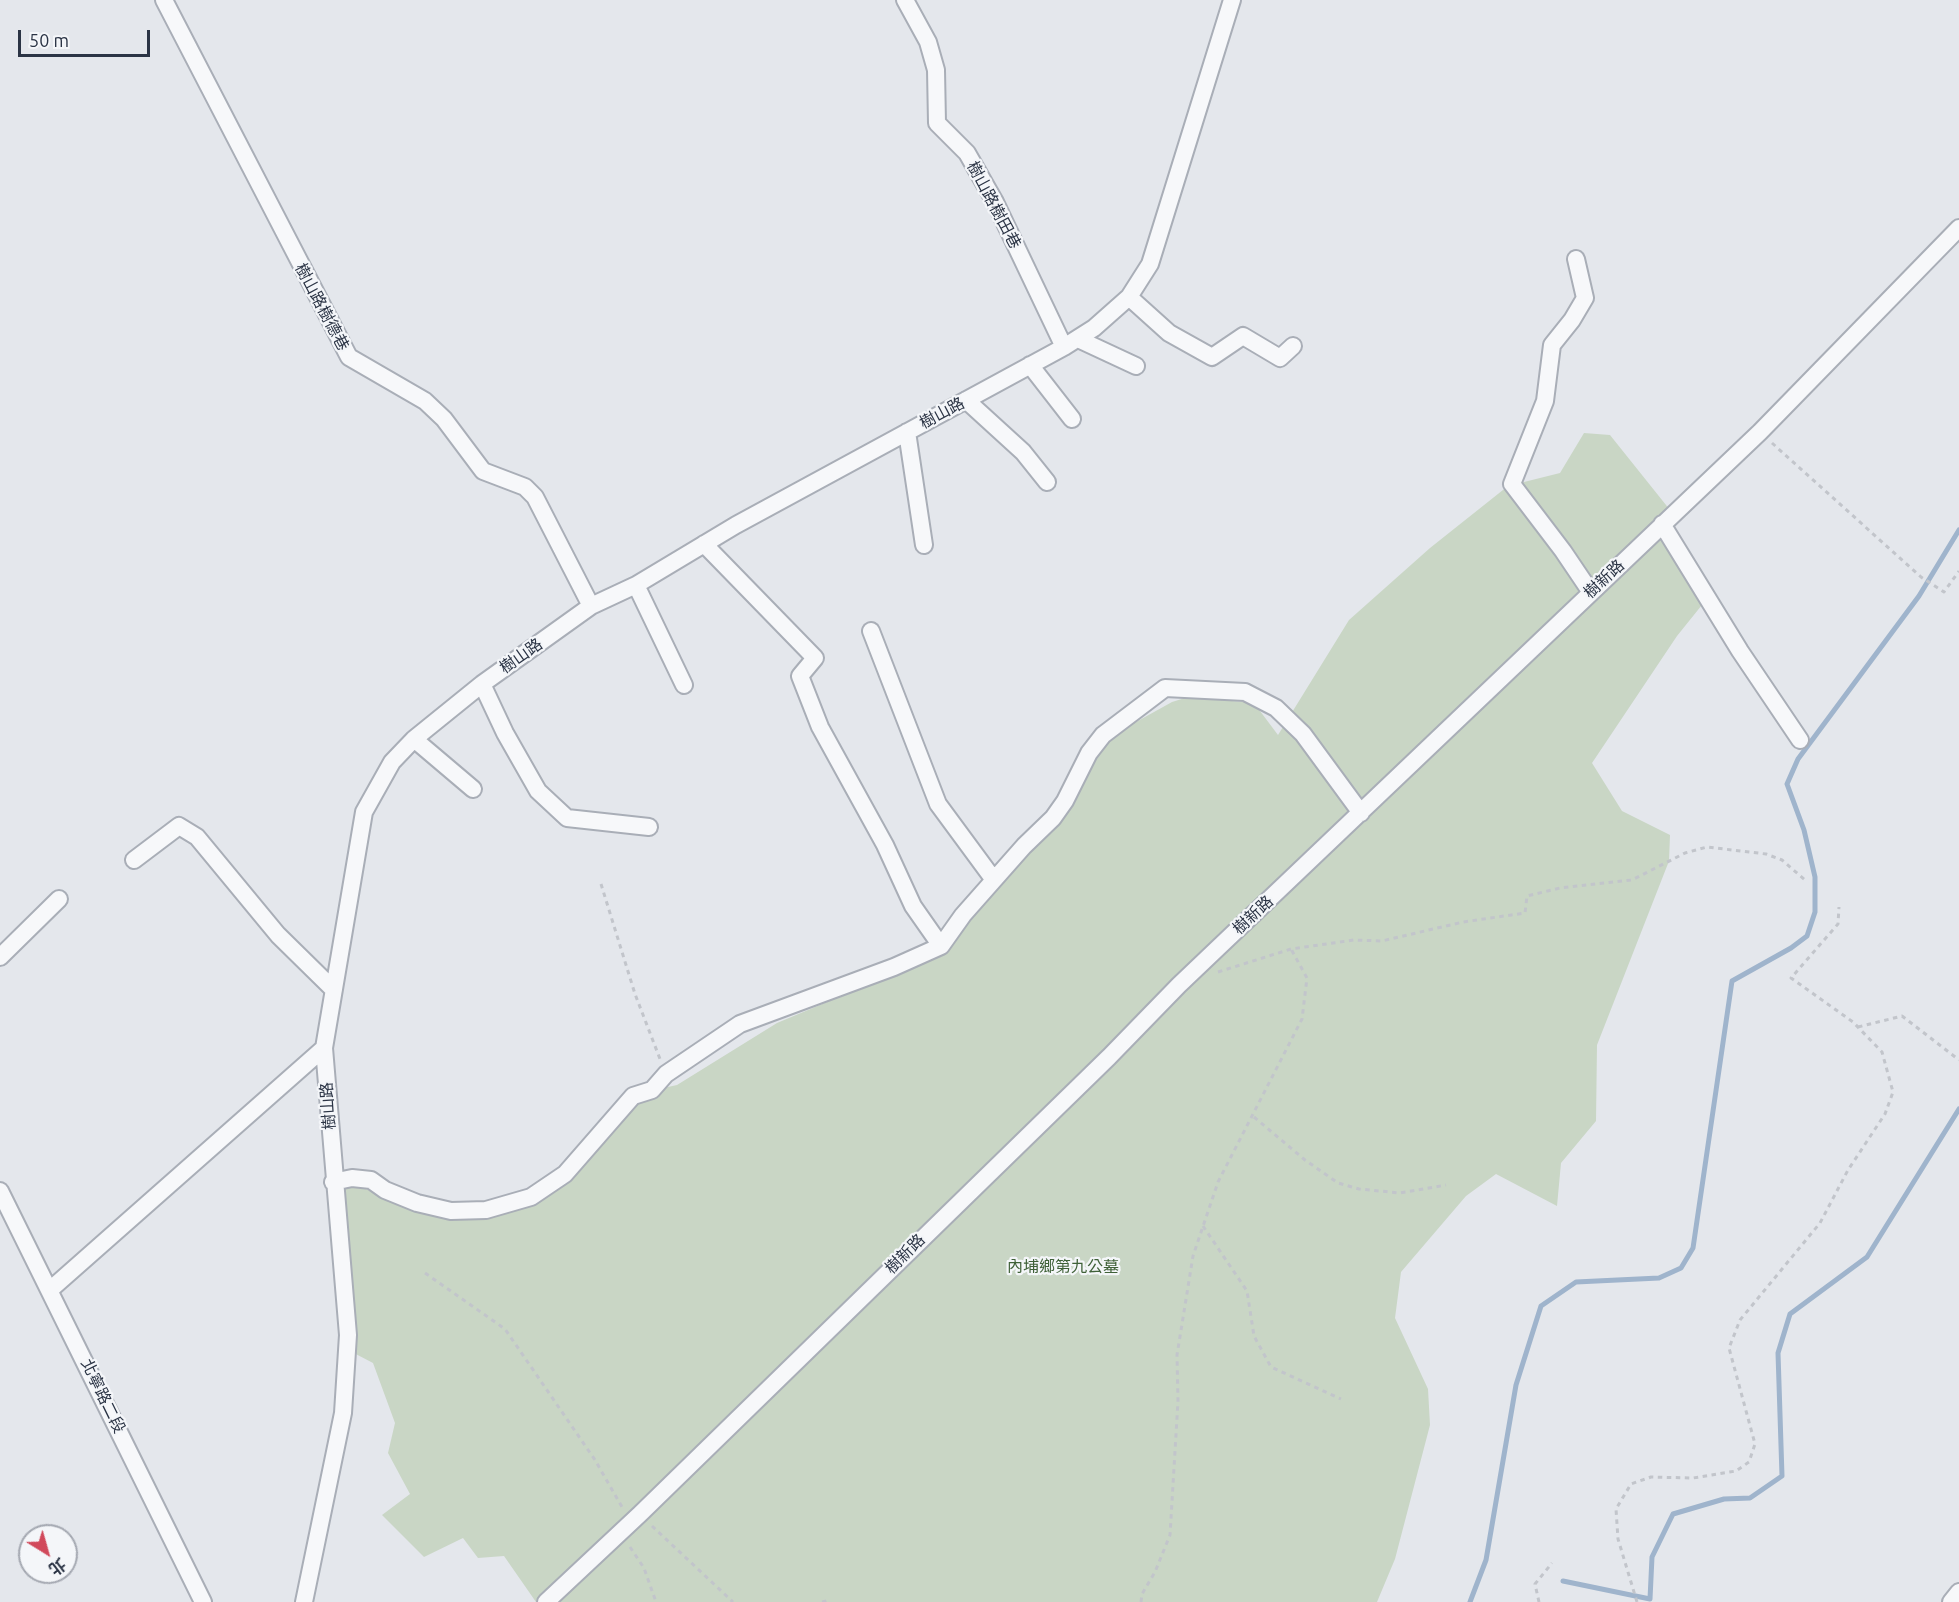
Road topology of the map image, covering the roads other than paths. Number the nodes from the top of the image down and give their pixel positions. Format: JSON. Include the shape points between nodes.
{"nodes":[{"id":1,"x":164,"y":0,"type":"edge"},
{"id":2,"x":905,"y":0,"type":"edge"},
{"id":3,"x":1232,"y":0,"type":"edge"},
{"id":4,"x":1959,"y":228,"type":"edge"},
{"id":5,"x":1576,"y":259,"type":"dead end"},
{"id":6,"x":1129,"y":297,"type":"junction"},
{"id":7,"x":1071,"y":343,"type":"junction"},
{"id":8,"x":1293,"y":346,"type":"dead end"},
{"id":9,"x":1030,"y":365,"type":"junction"},
{"id":10,"x":1136,"y":366,"type":"dead end"},
{"id":11,"x":966,"y":400,"type":"junction"},
{"id":12,"x":1072,"y":419,"type":"dead end"},
{"id":13,"x":907,"y":432,"type":"junction"},
{"id":14,"x":1047,"y":482,"type":"dead end"},
{"id":15,"x":1662,"y":524,"type":"junction"},
{"id":16,"x":704,"y":544,"type":"junction"},
{"id":17,"x":924,"y":545,"type":"dead end"},
{"id":18,"x":636,"y":585,"type":"junction"},
{"id":19,"x":1590,"y":591,"type":"junction"},
{"id":20,"x":591,"y":606,"type":"junction"},
{"id":21,"x":871,"y":631,"type":"dead end"},
{"id":22,"x":482,"y":684,"type":"junction"},
{"id":23,"x":684,"y":685,"type":"dead end"},
{"id":24,"x":414,"y":739,"type":"junction"},
{"id":25,"x":1800,"y":740,"type":"dead end"},
{"id":26,"x":472,"y":789,"type":"dead end"},
{"id":27,"x":1361,"y":813,"type":"junction"},
{"id":28,"x":649,"y":827,"type":"dead end"},
{"id":29,"x":134,"y":860,"type":"dead end"},
{"id":30,"x":994,"y":880,"type":"junction"},
{"id":31,"x":59,"y":899,"type":"dead end"},
{"id":32,"x":941,"y":946,"type":"junction"},
{"id":33,"x":0,"y":957,"type":"edge"},
{"id":34,"x":334,"y":990,"type":"junction"},
{"id":35,"x":324,"y":1048,"type":"junction"},
{"id":36,"x":333,"y":1182,"type":"junction"},
{"id":37,"x":0,"y":1191,"type":"edge"},
{"id":38,"x":51,"y":1289,"type":"junction"},
{"id":39,"x":1959,"y":1592,"type":"edge"},
{"id":40,"x":203,"y":1602,"type":"edge"},
{"id":41,"x":304,"y":1602,"type":"edge"},
{"id":42,"x":546,"y":1602,"type":"edge"},
{"id":43,"x":1951,"y":1602,"type":"edge"}],
"edges":[{"from":1,"to":20,"type":"street","name":"樹山路樹德巷","via":[[349,357],[425,401],[444,418],[483,471],[525,487],[535,497]]},
{"from":2,"to":7,"type":"street","name":"樹山路樹田巷","via":[[931,51],[936,70],[937,123],[967,153]]},
{"from":3,"to":6,"type":"street","name":"樹山路","via":[[1153,253]]},
{"from":4,"to":15,"type":"street","name":"樹新路","via":[[1760,432]]},
{"from":5,"to":19,"type":"street","via":[[1584,298],[1552,345],[1545,400],[1512,484]]},
{"from":6,"to":7,"type":"street","name":"樹山路"},
{"from":6,"to":8,"type":"street","via":[[1169,333],[1212,357],[1243,336],[1280,358]]},
{"from":7,"to":9,"type":"street","name":"樹山路"},
{"from":7,"to":10,"type":"street"},
{"from":9,"to":11,"type":"street","name":"樹山路"},
{"from":9,"to":12,"type":"street"},
{"from":11,"to":13,"type":"street","name":"樹山路"},
{"from":11,"to":14,"type":"street","via":[[1023,452]]},
{"from":13,"to":16,"type":"street","name":"樹山路"},
{"from":13,"to":17,"type":"street"},
{"from":15,"to":19,"type":"street","name":"樹新路"},
{"from":15,"to":25,"type":"street"},
{"from":16,"to":18,"type":"street","name":"樹山路"},
{"from":16,"to":32,"type":"street","via":[[815,658],[800,676],[820,727],[885,845],[913,906]]},
{"from":18,"to":20,"type":"street","name":"樹山路"},
{"from":18,"to":23,"type":"street"},
{"from":19,"to":27,"type":"street","name":"樹新路"},
{"from":20,"to":22,"type":"street","name":"樹山路"},
{"from":21,"to":30,"type":"street","via":[[938,804]]},
{"from":22,"to":24,"type":"street","name":"樹山路"},
{"from":22,"to":28,"type":"street","via":[[538,791],[567,818]]},
{"from":24,"to":26,"type":"street"},
{"from":24,"to":34,"type":"street","name":"樹山路","via":[[392,762],[364,813]]},
{"from":27,"to":30,"type":"street","via":[[1303,734],[1276,708],[1245,692],[1165,688],[1103,735],[1053,818]]},
{"from":27,"to":42,"type":"street","name":"樹新路","via":[[1179,985]]},
{"from":29,"to":34,"type":"street","via":[[179,826],[197,837],[278,935]]},
{"from":30,"to":32,"type":"street"},
{"from":31,"to":33,"type":"street"},
{"from":32,"to":36,"type":"street","via":[[740,1024],[666,1074],[652,1090],[633,1096],[565,1174],[531,1197],[486,1210],[451,1211],[417,1203],[371,1180]]},
{"from":34,"to":35,"type":"street","name":"樹山路"},
{"from":35,"to":36,"type":"street","name":"樹山路"},
{"from":35,"to":38,"type":"street"},
{"from":36,"to":41,"type":"street","name":"樹山路","via":[[348,1346],[343,1413]]},
{"from":37,"to":38,"type":"street","name":"北寧路二段"},
{"from":38,"to":40,"type":"street","name":"北寧路二段"},
{"from":39,"to":43,"type":"street"}]}
